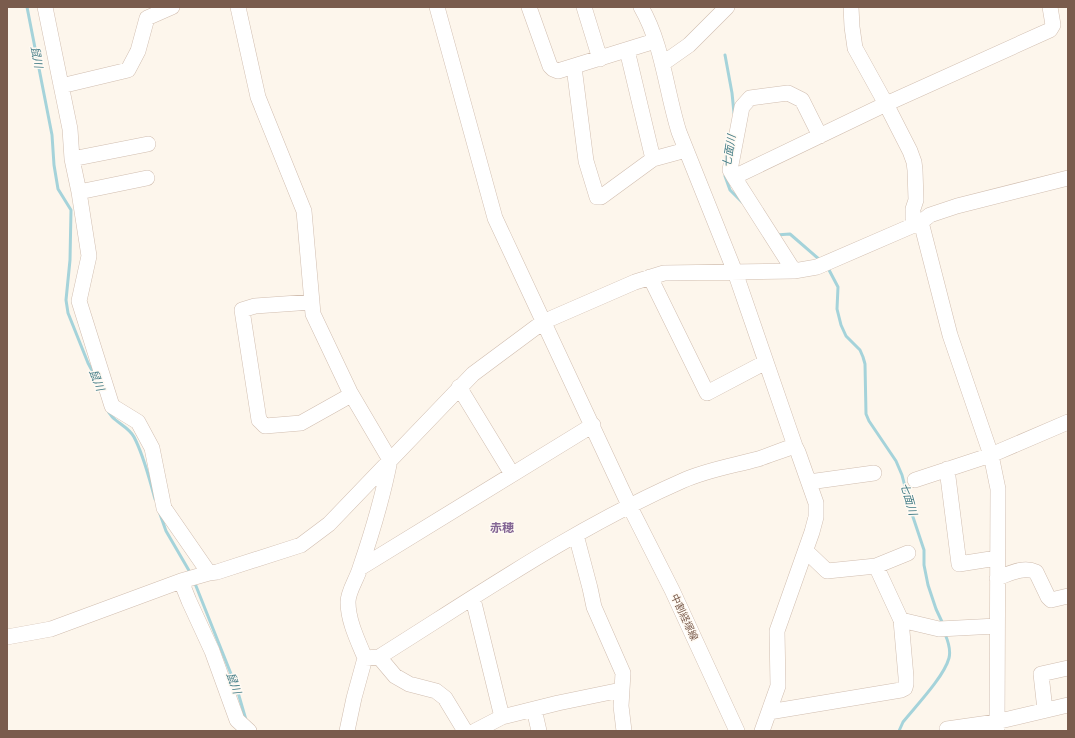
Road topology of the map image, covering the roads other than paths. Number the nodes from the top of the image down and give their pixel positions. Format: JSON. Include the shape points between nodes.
{"nodes":[{"id":1,"x":45,"y":7,"type":"edge"},
{"id":2,"x":172,"y":7,"type":"edge"},
{"id":3,"x":238,"y":7,"type":"edge"},
{"id":4,"x":437,"y":7,"type":"edge"},
{"id":5,"x":529,"y":7,"type":"edge"},
{"id":6,"x":584,"y":7,"type":"edge"},
{"id":7,"x":641,"y":7,"type":"edge"},
{"id":8,"x":727,"y":7,"type":"edge"},
{"id":9,"x":851,"y":7,"type":"edge"},
{"id":10,"x":1050,"y":7,"type":"edge"},
{"id":11,"x":655,"y":41,"type":"junction"},
{"id":12,"x":627,"y":50,"type":"junction"},
{"id":13,"x":600,"y":59,"type":"junction"},
{"id":14,"x":662,"y":64,"type":"junction"},
{"id":15,"x":574,"y":67,"type":"junction"},
{"id":16,"x":61,"y":86,"type":"junction"},
{"id":17,"x":886,"y":104,"type":"junction"},
{"id":18,"x":820,"y":136,"type":"junction"},
{"id":19,"x":148,"y":144,"type":"dead end"},
{"id":20,"x":686,"y":150,"type":"junction"},
{"id":21,"x":72,"y":159,"type":"junction"},
{"id":22,"x":653,"y":159,"type":"junction"},
{"id":23,"x":734,"y":177,"type":"junction"},
{"id":24,"x":147,"y":178,"type":"dead end"},
{"id":25,"x":1068,"y":178,"type":"edge"},
{"id":26,"x":79,"y":192,"type":"junction"},
{"id":27,"x":921,"y":222,"type":"junction"},
{"id":28,"x":794,"y":271,"type":"junction"},
{"id":29,"x":735,"y":272,"type":"junction"},
{"id":30,"x":650,"y":277,"type":"junction"},
{"id":31,"x":312,"y":302,"type":"junction"},
{"id":32,"x":543,"y":322,"type":"junction"},
{"id":33,"x":766,"y":362,"type":"junction"},
{"id":34,"x":460,"y":387,"type":"junction"},
{"id":35,"x":351,"y":394,"type":"junction"},
{"id":36,"x":1068,"y":422,"type":"edge"},
{"id":37,"x":593,"y":425,"type":"junction"},
{"id":38,"x":795,"y":446,"type":"junction"},
{"id":39,"x":991,"y":455,"type":"junction"},
{"id":40,"x":390,"y":460,"type":"junction"},
{"id":41,"x":947,"y":469,"type":"junction"},
{"id":42,"x":874,"y":473,"type":"dead end"},
{"id":43,"x":512,"y":474,"type":"junction"},
{"id":44,"x":914,"y":480,"type":"dead end"},
{"id":45,"x":809,"y":482,"type":"junction"},
{"id":46,"x":629,"y":506,"type":"junction"},
{"id":47,"x":576,"y":535,"type":"junction"},
{"id":48,"x":806,"y":551,"type":"junction"},
{"id":49,"x":908,"y":553,"type":"dead end"},
{"id":50,"x":997,"y":558,"type":"junction"},
{"id":51,"x":876,"y":566,"type":"junction"},
{"id":52,"x":360,"y":568,"type":"junction"},
{"id":53,"x":194,"y":577,"type":"junction"},
{"id":54,"x":997,"y":578,"type":"junction"},
{"id":55,"x":1068,"y":596,"type":"edge"},
{"id":56,"x":473,"y":599,"type":"junction"},
{"id":57,"x":901,"y":620,"type":"junction"},
{"id":58,"x":997,"y":626,"type":"junction"},
{"id":59,"x":7,"y":637,"type":"edge"},
{"id":60,"x":372,"y":658,"type":"junction"},
{"id":61,"x":1068,"y":668,"type":"edge"},
{"id":62,"x":621,"y":690,"type":"junction"},
{"id":63,"x":1068,"y":705,"type":"edge"},
{"id":64,"x":534,"y":709,"type":"junction"},
{"id":65,"x":1045,"y":710,"type":"junction"},
{"id":66,"x":769,"y":712,"type":"junction"},
{"id":67,"x":502,"y":717,"type":"junction"},
{"id":68,"x":996,"y":726,"type":"edge"},
{"id":69,"x":245,"y":727,"type":"edge"},
{"id":70,"x":947,"y":729,"type":"dead end"},
{"id":71,"x":347,"y":731,"type":"edge"},
{"id":72,"x":465,"y":731,"type":"edge"},
{"id":73,"x":475,"y":731,"type":"edge"},
{"id":74,"x":539,"y":731,"type":"edge"},
{"id":75,"x":624,"y":731,"type":"edge"},
{"id":76,"x":737,"y":731,"type":"edge"},
{"id":77,"x":762,"y":731,"type":"edge"}],
"edges":[{"from":1,"to":16,"type":"street"},
{"from":2,"to":16,"type":"street","via":[[147,18],[138,51],[128,70]]},
{"from":3,"to":31,"type":"street","via":[[258,97],[304,211]]},
{"from":4,"to":32,"type":"street","name":"中割経塚線","via":[[495,218]]},
{"from":5,"to":15,"type":"street","via":[[552,69],[558,71]]},
{"from":6,"to":13,"type":"street"},
{"from":7,"to":11,"type":"street","via":[[649,21]]},
{"from":8,"to":14,"type":"street","via":[[689,45]]},
{"from":9,"to":17,"type":"street","via":[[855,48]]},
{"from":10,"to":17,"type":"street","via":[[1053,25],[1050,30]]},
{"from":11,"to":12,"type":"street"},
{"from":11,"to":14,"type":"street"},
{"from":12,"to":13,"type":"street"},
{"from":12,"to":22,"type":"street"},
{"from":13,"to":15,"type":"street"},
{"from":14,"to":20,"type":"street","via":[[674,117]]},
{"from":15,"to":22,"type":"street","via":[[586,161],[597,197],[601,197]]},
{"from":16,"to":21,"type":"street","via":[[70,129]]},
{"from":17,"to":18,"type":"street"},
{"from":17,"to":27,"type":"street","via":[[914,162],[916,200],[913,219]]},
{"from":18,"to":23,"type":"street"},
{"from":18,"to":23,"type":"street","via":[[802,100],[788,93],[750,98],[742,107],[730,170]]},
{"from":19,"to":21,"type":"street"},
{"from":20,"to":22,"type":"street"},
{"from":20,"to":29,"type":"street"},
{"from":21,"to":26,"type":"street"},
{"from":23,"to":28,"type":"street"},
{"from":24,"to":26,"type":"street"},
{"from":25,"to":27,"type":"street","via":[[957,206]]},
{"from":26,"to":53,"type":"street","via":[[88,256],[79,301],[112,406],[138,422],[152,448],[164,508]]},
{"from":27,"to":28,"type":"street","via":[[817,267]]},
{"from":27,"to":39,"type":"street","via":[[950,335]]},
{"from":28,"to":29,"type":"street"},
{"from":29,"to":30,"type":"street","via":[[664,273]]},
{"from":29,"to":33,"type":"street"},
{"from":30,"to":32,"type":"street"},
{"from":30,"to":33,"type":"street","via":[[707,393]]},
{"from":31,"to":35,"type":"street","via":[[313,314]]},
{"from":31,"to":35,"type":"street","via":[[255,306],[242,310],[259,420],[266,426],[301,423]]},
{"from":32,"to":34,"type":"street","via":[[473,374]]},
{"from":32,"to":37,"type":"street","name":"中割経塚線"},
{"from":33,"to":38,"type":"street"},
{"from":34,"to":40,"type":"street"},
{"from":34,"to":43,"type":"street"},
{"from":35,"to":40,"type":"street"},
{"from":36,"to":39,"type":"street"},
{"from":37,"to":43,"type":"street"},
{"from":37,"to":46,"type":"street","name":"中割経塚線"},
{"from":38,"to":45,"type":"street"},
{"from":38,"to":46,"type":"street","via":[[759,459],[705,472]]},
{"from":39,"to":41,"type":"street"},
{"from":39,"to":50,"type":"street","via":[[998,489]]},
{"from":40,"to":52,"type":"street"},
{"from":40,"to":53,"type":"street","via":[[329,524],[302,545]]},
{"from":41,"to":44,"type":"street"},
{"from":41,"to":50,"type":"street","via":[[959,564]]},
{"from":42,"to":45,"type":"street"},
{"from":43,"to":52,"type":"street"},
{"from":45,"to":48,"type":"street","via":[[816,503],[816,517]]},
{"from":46,"to":47,"type":"street"},
{"from":46,"to":76,"type":"street","name":"中割経塚線","via":[[672,590]]},
{"from":47,"to":56,"type":"street"},
{"from":47,"to":62,"type":"street","via":[[594,607],[623,673]]},
{"from":48,"to":51,"type":"street","via":[[827,571]]},
{"from":48,"to":66,"type":"street","via":[[777,630],[778,686]]},
{"from":49,"to":51,"type":"street"},
{"from":50,"to":54,"type":"street"},
{"from":51,"to":57,"type":"street"},
{"from":52,"to":60,"type":"street","via":[[348,604],[352,626]]},
{"from":53,"to":59,"type":"street","via":[[51,629]]},
{"from":53,"to":69,"type":"street","via":[[189,601],[212,651],[237,720]]},
{"from":54,"to":55,"type":"street","via":[[1028,569],[1036,572],[1051,600]]},
{"from":54,"to":58,"type":"street"},
{"from":56,"to":60,"type":"street"},
{"from":56,"to":67,"type":"street"},
{"from":57,"to":58,"type":"street","via":[[945,628]]},
{"from":57,"to":66,"type":"street","via":[[905,688]]},
{"from":58,"to":68,"type":"street"},
{"from":60,"to":71,"type":"street"},
{"from":60,"to":72,"type":"street","via":[[409,684],[436,691],[445,698]]},
{"from":61,"to":65,"type":"street","via":[[1041,674]]},
{"from":62,"to":64,"type":"street"},
{"from":62,"to":75,"type":"street"},
{"from":63,"to":65,"type":"street"},
{"from":64,"to":67,"type":"street"},
{"from":64,"to":74,"type":"street"},
{"from":65,"to":68,"type":"street"},
{"from":66,"to":77,"type":"street"},
{"from":67,"to":73,"type":"street"},
{"from":68,"to":70,"type":"street"}]}
